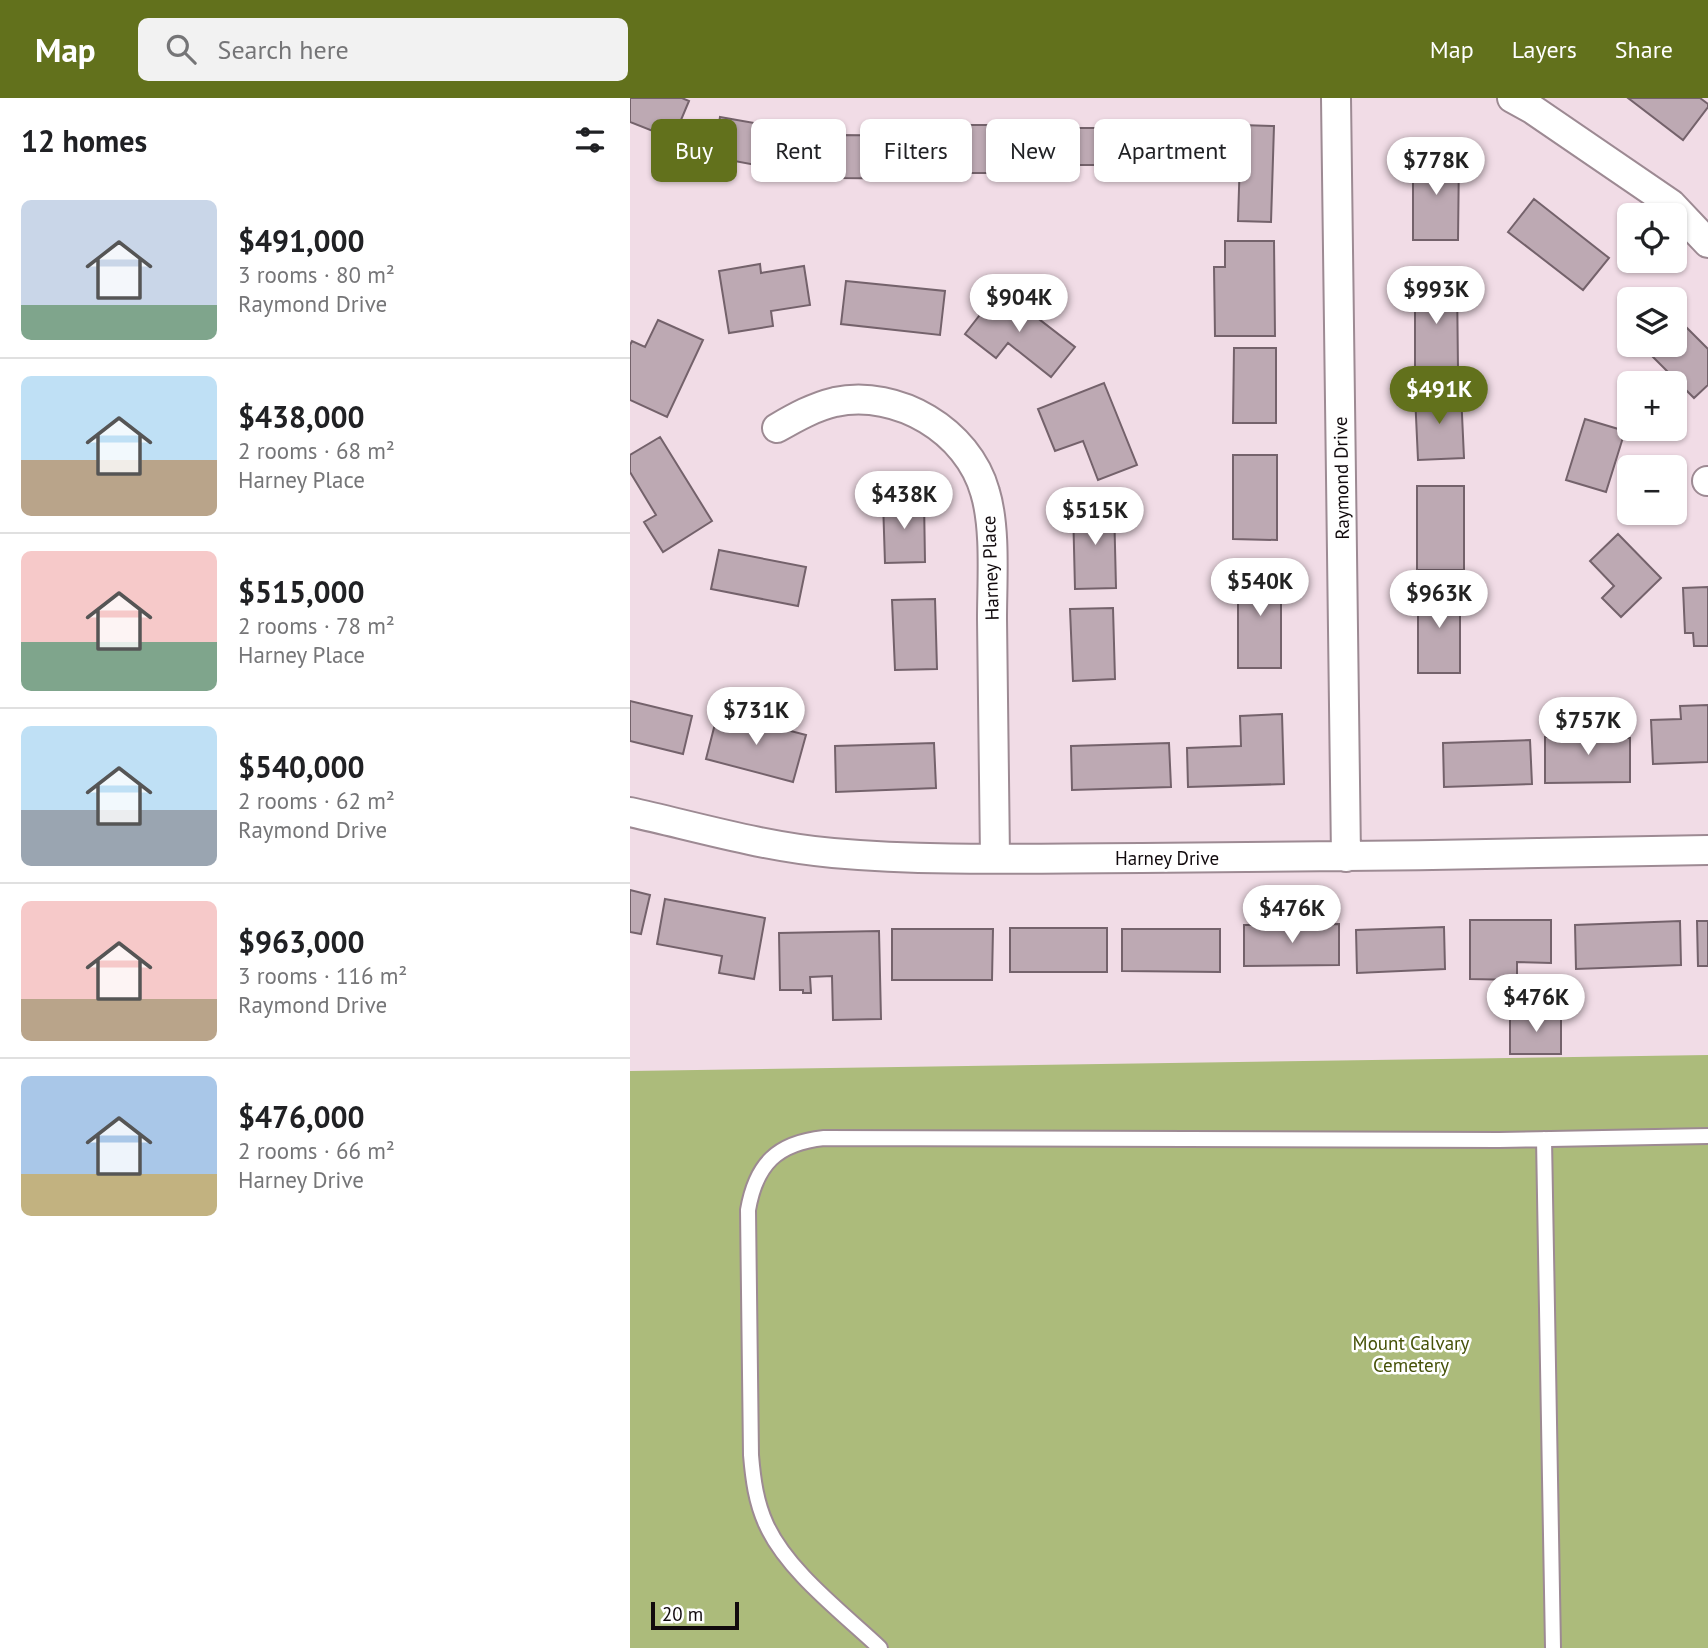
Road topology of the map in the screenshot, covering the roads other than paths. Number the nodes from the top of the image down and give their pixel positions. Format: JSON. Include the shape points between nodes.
{"nodes":[{"id":1,"x":1336,"y":98,"type":"edge"},
{"id":2,"x":1512,"y":98,"type":"edge"},
{"id":3,"x":1708,"y":243,"type":"edge"},
{"id":4,"x":777,"y":428,"type":"dead end"},
{"id":5,"x":630,"y":812,"type":"edge"},
{"id":6,"x":1708,"y":850,"type":"edge"},
{"id":7,"x":1346,"y":857,"type":"junction"},
{"id":8,"x":995,"y":858,"type":"junction"},
{"id":9,"x":1708,"y":1136,"type":"edge"},
{"id":10,"x":1544,"y":1139,"type":"junction"},
{"id":11,"x":880,"y":1648,"type":"edge"},
{"id":12,"x":1553,"y":1648,"type":"edge"}],
"edges":[{"from":1,"to":7,"type":"street","name":"Raymond Drive"},
{"from":2,"to":3,"type":"street","via":[[1671,204]]},
{"from":4,"to":8,"type":"street","name":"Harney Place","via":[[836,402],[900,406],[946,432],[975,467],[986,493],[992,553]]},
{"from":5,"to":8,"type":"street","name":"Harney Drive","via":[[831,853]]},
{"from":6,"to":7,"type":"street","name":"Harney Drive"},
{"from":7,"to":8,"type":"street","name":"Harney Drive"},
{"from":9,"to":10,"type":"lane"},
{"from":10,"to":11,"type":"lane","via":[[824,1138],[778,1152],[754,1183],[748,1210],[753,1481],[758,1505],[776,1543],[795,1568]]},
{"from":10,"to":12,"type":"lane"}]}
